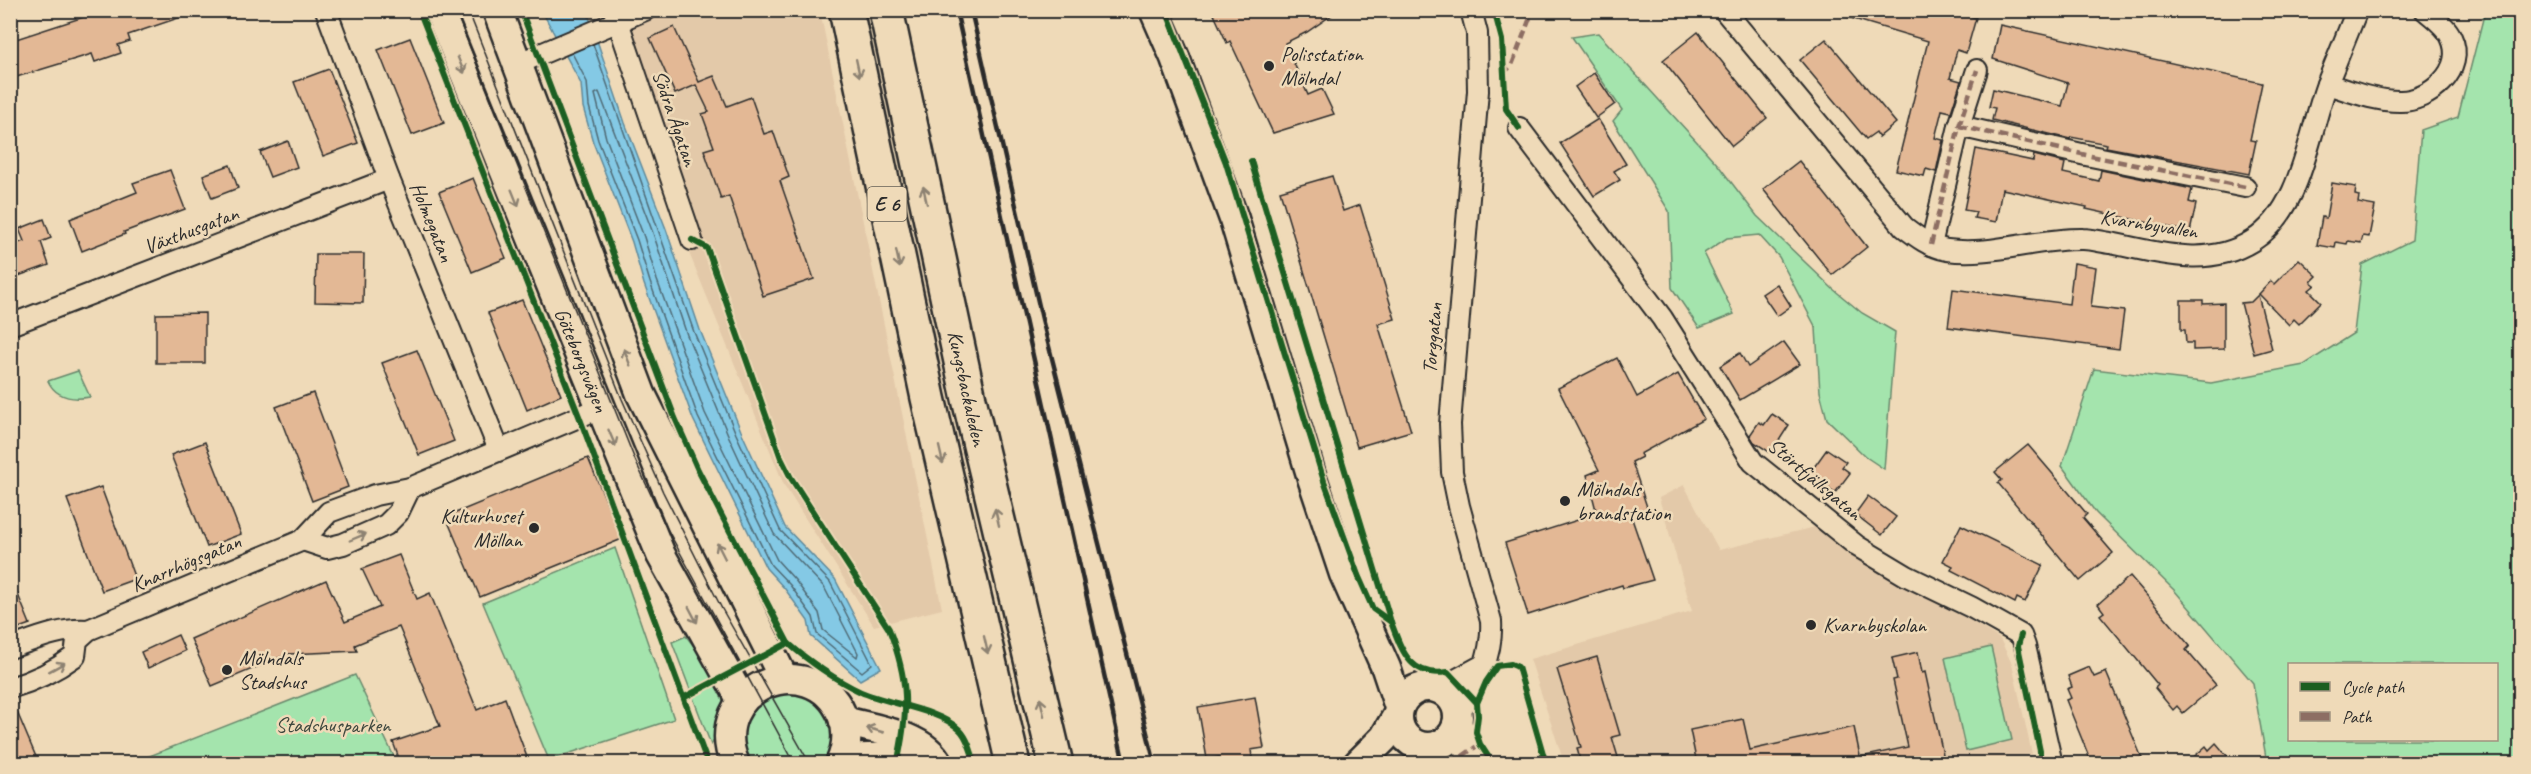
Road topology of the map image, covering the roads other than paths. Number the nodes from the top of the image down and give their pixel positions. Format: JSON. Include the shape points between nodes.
{"nodes":[{"id":1,"x":327,"y":10,"type":"edge"},
{"id":2,"x":439,"y":10,"type":"edge"},
{"id":3,"x":497,"y":10,"type":"edge"},
{"id":4,"x":645,"y":10,"type":"edge"},
{"id":5,"x":846,"y":10,"type":"edge"},
{"id":6,"x":886,"y":10,"type":"edge"},
{"id":7,"x":1154,"y":10,"type":"edge"},
{"id":8,"x":1471,"y":10,"type":"edge"},
{"id":9,"x":1724,"y":10,"type":"edge"},
{"id":10,"x":2357,"y":10,"type":"edge"},
{"id":11,"x":2426,"y":10,"type":"edge"},
{"id":12,"x":612,"y":20,"type":"edge"},
{"id":13,"x":517,"y":64,"type":"junction"},
{"id":14,"x":1977,"y":70,"type":"dead end"},
{"id":15,"x":2326,"y":84,"type":"junction"},
{"id":16,"x":1959,"y":126,"type":"junction"},
{"id":17,"x":1520,"y":128,"type":"dead end"},
{"id":18,"x":389,"y":179,"type":"junction"},
{"id":19,"x":2245,"y":187,"type":"dead end"},
{"id":20,"x":692,"y":240,"type":"dead end"},
{"id":21,"x":1931,"y":245,"type":"junction"},
{"id":22,"x":10,"y":325,"type":"edge"},
{"id":23,"x":600,"y":408,"type":"junction"},
{"id":24,"x":499,"y":450,"type":"junction"},
{"id":25,"x":410,"y":488,"type":"junction"},
{"id":26,"x":303,"y":540,"type":"junction"},
{"id":27,"x":1366,"y":622,"type":"junction"},
{"id":28,"x":88,"y":630,"type":"junction"},
{"id":29,"x":10,"y":648,"type":"edge"},
{"id":30,"x":1483,"y":665,"type":"junction"},
{"id":31,"x":784,"y":679,"type":"junction"},
{"id":32,"x":1430,"y":687,"type":"junction"},
{"id":33,"x":10,"y":688,"type":"edge"},
{"id":34,"x":741,"y":701,"type":"junction"},
{"id":35,"x":1398,"y":712,"type":"junction"},
{"id":36,"x":1458,"y":719,"type":"junction"},
{"id":37,"x":844,"y":721,"type":"junction"},
{"id":38,"x":1421,"y":746,"type":"junction"},
{"id":39,"x":841,"y":762,"type":"edge"},
{"id":40,"x":734,"y":763,"type":"edge"},
{"id":41,"x":918,"y":764,"type":"edge"},
{"id":42,"x":938,"y":764,"type":"edge"},
{"id":43,"x":1013,"y":764,"type":"edge"},
{"id":44,"x":1056,"y":764,"type":"edge"},
{"id":45,"x":1358,"y":764,"type":"edge"},
{"id":46,"x":1377,"y":764,"type":"edge"},
{"id":47,"x":1449,"y":764,"type":"edge"},
{"id":48,"x":1475,"y":764,"type":"edge"},
{"id":49,"x":2052,"y":764,"type":"edge"}],
"edges":[{"from":1,"to":18,"type":"street","name":"Holmegatan"},
{"from":2,"to":23,"type":"main road","name":"Göteborgsvägen","one_way":true},
{"from":3,"to":13,"type":"main road","name":"Göteborgsvägen"},
{"from":4,"to":12,"type":"street"},
{"from":5,"to":43,"type":"highway","name":"Kungsbackaleden","number":"E 6","one_way":true,"via":[[928,398]]},
{"from":44,"to":6,"type":"highway","name":"Kungsbackaleden","number":"E 6","one_way":true,"via":[[969,399]]},
{"from":7,"to":27,"type":"main road","via":[[1234,219],[1312,478],[1344,574]]},
{"from":8,"to":30,"type":"street","name":"Torggatan","via":[[1477,33],[1478,91],[1450,424],[1452,472],[1459,506],[1491,621],[1491,646]]},
{"from":9,"to":21,"type":"street","name":"Kvarnbyvallen","via":[[1904,227]]},
{"from":10,"to":15,"type":"street","name":"Kvarnbyvallen"},
{"from":11,"to":15,"type":"street","via":[[2452,37],[2455,53],[2444,81],[2432,92],[2400,102]]},
{"from":12,"to":13,"type":"street"},
{"from":12,"to":20,"type":"street","name":"Södra Ågatan"},
{"from":31,"to":13,"type":"main road","name":"Göteborgsvägen","one_way":true,"via":[[641,394]]},
{"from":14,"to":16,"type":"street"},
{"from":15,"to":21,"type":"street","name":"Kvarnbyvallen","via":[[2282,212],[2252,241],[2234,249],[2193,258],[2085,238],[1966,251]]},
{"from":16,"to":19,"type":"street"},
{"from":16,"to":21,"type":"street"},
{"from":17,"to":49,"type":"street","name":"Störtfjällsgatan","via":[[1662,318],[1753,462],[1857,546],[2020,635]]},
{"from":18,"to":22,"type":"street","name":"Växthusgatan"},
{"from":18,"to":24,"type":"street","name":"Holmegatan"},
{"from":23,"to":24,"type":"street","name":"Knarrhögsgatan"},
{"from":23,"to":34,"type":"main road","name":"Göteborgsvägen","one_way":true,"via":[[661,555]]},
{"from":24,"to":25,"type":"street","name":"Knarrhögsgatan"},
{"from":25,"to":26,"type":"street","name":"Knarrhögsgatan","via":[[375,495],[329,512]]},
{"from":26,"to":25,"type":"street","one_way":true,"via":[[327,548],[386,525],[398,513]]},
{"from":26,"to":28,"type":"street","name":"Knarrhögsgatan"},
{"from":27,"to":32,"type":"main road","via":[[1398,664]]},
{"from":27,"to":35,"type":"main road","via":[[1386,668]]},
{"from":28,"to":29,"type":"street","name":"Knarrhögsgatan","via":[[52,633]]},
{"from":33,"to":28,"type":"street","one_way":true,"via":[[75,656],[77,640]]},
{"from":30,"to":32,"type":"street"},
{"from":30,"to":36,"type":"street","name":"Torggatan"},
{"from":31,"to":34,"type":"main road","via":[[765,683]]},
{"from":31,"to":37,"type":"main road","via":[[804,681],[821,690],[835,703]]},
{"from":32,"to":35,"type":"main road","via":[[1411,691]]},
{"from":32,"to":36,"type":"main road","via":[[1451,697]]},
{"from":34,"to":40,"type":"main road","via":[[730,726],[729,745]]},
{"from":35,"to":38,"type":"main road","via":[[1402,733]]},
{"from":35,"to":45,"type":"main road","via":[[1384,738]]},
{"from":36,"to":38,"type":"main road","via":[[1446,741],[1437,746]]},
{"from":36,"to":48,"type":"main road"},
{"from":37,"to":39,"type":"main road","via":[[846,740]]},
{"from":42,"to":37,"type":"main road","one_way":true,"via":[[932,752],[918,743]]},
{"from":38,"to":46,"type":"main road","via":[[1389,754]]},
{"from":38,"to":47,"type":"main road"},
{"from":39,"to":41,"type":"main road","via":[[885,756]]}]}
